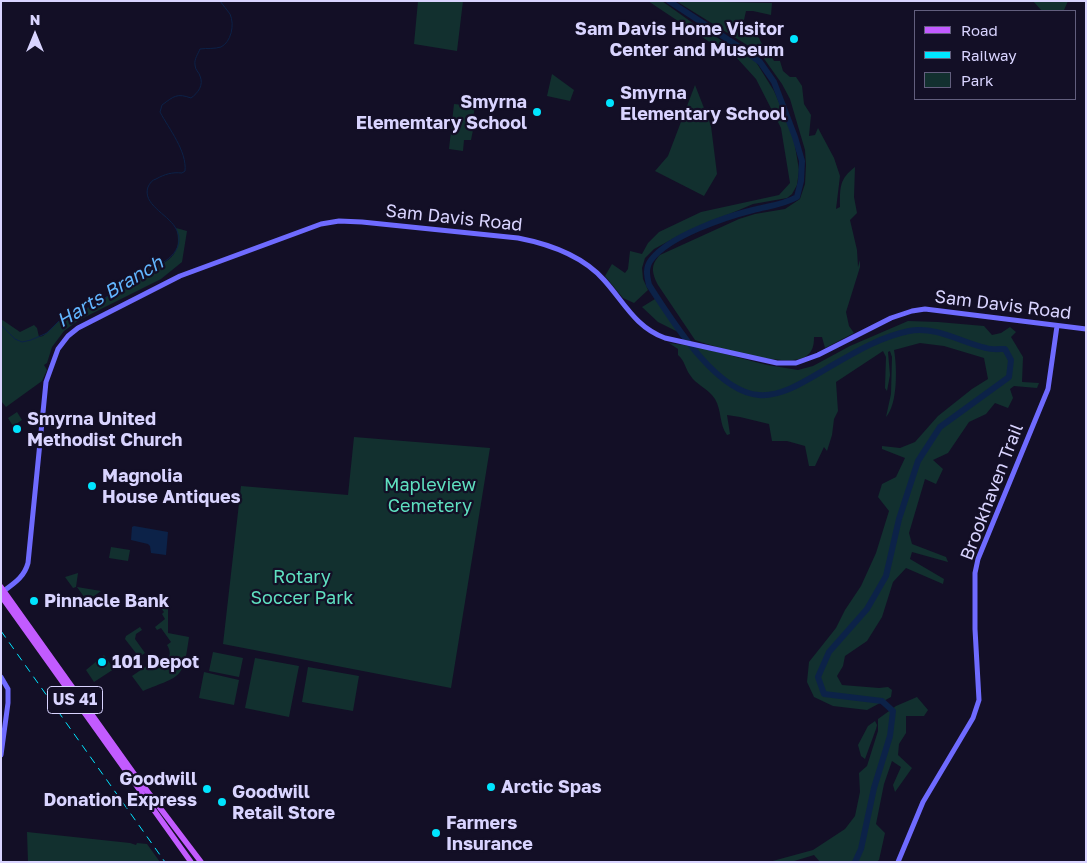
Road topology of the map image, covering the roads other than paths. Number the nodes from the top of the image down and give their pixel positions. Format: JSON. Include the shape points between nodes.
{"nodes":[{"id":1,"x":1057,"y":326,"type":"junction"},
{"id":2,"x":1086,"y":329,"type":"edge"},
{"id":3,"x":2,"y":592,"type":"edge"},
{"id":4,"x":1,"y":677,"type":"edge"},
{"id":5,"x":1,"y":755,"type":"edge"},
{"id":6,"x":190,"y":862,"type":"edge"},
{"id":7,"x":201,"y":862,"type":"edge"},
{"id":8,"x":898,"y":862,"type":"edge"}],
"edges":[{"from":1,"to":2,"type":"street","name":"Sam Davis Road"},
{"from":1,"to":3,"type":"street","name":"Sam Davis Road","via":[[957,312],[912,311],[891,318],[818,355],[796,363],[777,364],[653,333],[630,314],[602,278],[559,249],[518,238],[362,222],[313,226],[201,268],[98,316],[62,342],[46,382],[28,563],[20,579]]},
{"from":1,"to":8,"type":"street","name":"Brookhaven Trail","via":[[1048,389],[978,558],[975,629],[979,700],[973,718],[923,802]]},
{"from":3,"to":6,"type":"main road","number":"US 41"},
{"from":3,"to":7,"type":"main road","number":"US 41"},
{"from":4,"to":5,"type":"street","via":[[8,690],[8,703]]}]}
